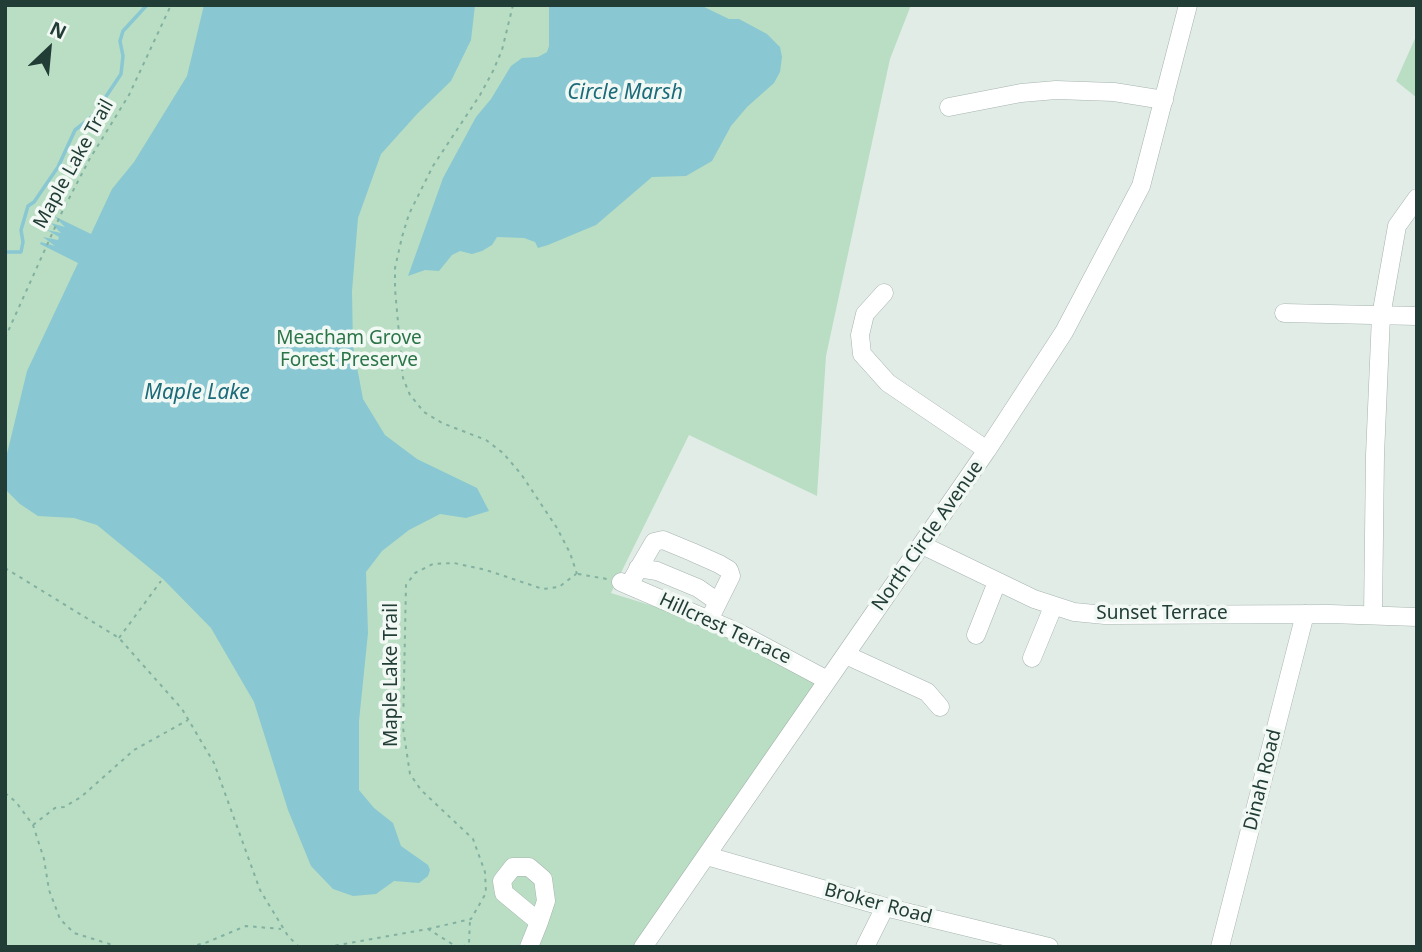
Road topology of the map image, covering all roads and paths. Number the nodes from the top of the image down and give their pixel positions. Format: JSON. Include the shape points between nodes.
{"nodes":[{"id":1,"x":170,"y":5,"type":"edge"},
{"id":2,"x":513,"y":5,"type":"edge"},
{"id":3,"x":1188,"y":5,"type":"edge"},
{"id":4,"x":1164,"y":100,"type":"junction"},
{"id":5,"x":949,"y":107,"type":"dead end"},
{"id":6,"x":1417,"y":198,"type":"edge"},
{"id":7,"x":884,"y":293,"type":"dead end"},
{"id":8,"x":1283,"y":313,"type":"dead end"},
{"id":9,"x":1381,"y":316,"type":"junction"},
{"id":10,"x":1417,"y":316,"type":"edge"},
{"id":11,"x":5,"y":338,"type":"edge"},
{"id":12,"x":987,"y":450,"type":"junction"},
{"id":13,"x":922,"y":545,"type":"junction"},
{"id":14,"x":5,"y":568,"type":"edge"},
{"id":15,"x":638,"y":569,"type":"junction"},
{"id":16,"x":576,"y":574,"type":"junction"},
{"id":17,"x":161,"y":581,"type":"dead end"},
{"id":18,"x":997,"y":582,"type":"junction"},
{"id":19,"x":625,"y":584,"type":"junction"},
{"id":20,"x":718,"y":602,"type":"junction"},
{"id":21,"x":1053,"y":607,"type":"junction"},
{"id":22,"x":1305,"y":614,"type":"junction"},
{"id":23,"x":1373,"y":615,"type":"junction"},
{"id":24,"x":1417,"y":617,"type":"edge"},
{"id":25,"x":709,"y":620,"type":"junction"},
{"id":26,"x":976,"y":635,"type":"dead end"},
{"id":27,"x":119,"y":638,"type":"junction"},
{"id":28,"x":846,"y":655,"type":"junction"},
{"id":29,"x":1032,"y":658,"type":"dead end"},
{"id":30,"x":828,"y":680,"type":"junction"},
{"id":31,"x":940,"y":707,"type":"dead end"},
{"id":32,"x":189,"y":720,"type":"junction"},
{"id":33,"x":5,"y":793,"type":"edge"},
{"id":34,"x":33,"y":825,"type":"junction"},
{"id":35,"x":708,"y":856,"type":"junction"},
{"id":36,"x":885,"y":907,"type":"junction"},
{"id":37,"x":471,"y":919,"type":"junction"},
{"id":38,"x":539,"y":922,"type":"dead end"},
{"id":39,"x":284,"y":929,"type":"junction"},
{"id":40,"x":428,"y":929,"type":"junction"},
{"id":41,"x":118,"y":947,"type":"edge"},
{"id":42,"x":189,"y":947,"type":"edge"},
{"id":43,"x":299,"y":947,"type":"edge"},
{"id":44,"x":327,"y":947,"type":"edge"},
{"id":45,"x":457,"y":947,"type":"edge"},
{"id":46,"x":462,"y":947,"type":"edge"},
{"id":47,"x":528,"y":947,"type":"edge"},
{"id":48,"x":643,"y":947,"type":"edge"},
{"id":49,"x":865,"y":947,"type":"edge"},
{"id":50,"x":1049,"y":947,"type":"edge"},
{"id":51,"x":1220,"y":947,"type":"edge"}],
"edges":[{"from":1,"to":11,"type":"path","name":"Maple Lake Trail","via":[[129,95],[44,248]]},
{"from":2,"to":16,"type":"path","via":[[492,71],[433,166],[402,237],[395,289],[403,378],[424,412],[486,440],[503,453],[556,528]]},
{"from":3,"to":4,"type":"street","name":"North Circle Avenue"},
{"from":4,"to":5,"type":"street","via":[[1056,90]]},
{"from":4,"to":12,"type":"street","name":"North Circle Avenue","via":[[1142,186],[1064,332]]},
{"from":6,"to":9,"type":"street","via":[[1397,226]]},
{"from":7,"to":12,"type":"street","via":[[865,314],[862,354],[888,383]]},
{"from":8,"to":9,"type":"street"},
{"from":9,"to":10,"type":"street"},
{"from":9,"to":23,"type":"street"},
{"from":12,"to":13,"type":"street","name":"North Circle Avenue"},
{"from":13,"to":18,"type":"street","name":"Sunset Terrace"},
{"from":13,"to":28,"type":"street","name":"North Circle Avenue"},
{"from":14,"to":27,"type":"path"},
{"from":15,"to":19,"type":"street"},
{"from":15,"to":20,"type":"street","via":[[657,571]]},
{"from":15,"to":20,"type":"street","via":[[653,542],[663,540],[729,570],[731,576]]},
{"from":16,"to":19,"type":"path"},
{"from":16,"to":37,"type":"path","name":"Maple Lake Trail","via":[[559,587],[543,589],[486,570],[433,564],[406,584],[403,728],[410,774],[473,839],[480,854],[485,893]]},
{"from":17,"to":27,"type":"path"},
{"from":18,"to":21,"type":"street","name":"Sunset Terrace"},
{"from":18,"to":26,"type":"street"},
{"from":19,"to":25,"type":"street","name":"Hillcrest Terrace"},
{"from":20,"to":25,"type":"street"},
{"from":21,"to":22,"type":"street","name":"Sunset Terrace","via":[[1105,615]]},
{"from":21,"to":29,"type":"street"},
{"from":22,"to":23,"type":"street","name":"Sunset Terrace"},
{"from":22,"to":51,"type":"street","name":"Dinah Road"},
{"from":23,"to":24,"type":"street","name":"Sunset Terrace"},
{"from":25,"to":30,"type":"street","name":"Hillcrest Terrace"},
{"from":27,"to":32,"type":"path"},
{"from":28,"to":30,"type":"street","name":"North Circle Avenue"},
{"from":28,"to":31,"type":"street","via":[[927,692]]},
{"from":30,"to":35,"type":"street","name":"North Circle Avenue"},
{"from":32,"to":34,"type":"path","via":[[134,750],[81,797],[55,808]]},
{"from":32,"to":39,"type":"path","via":[[214,763],[260,890]]},
{"from":33,"to":34,"type":"path"},
{"from":34,"to":41,"type":"path","via":[[55,912],[74,933]]},
{"from":35,"to":36,"type":"street","name":"Broker Road"},
{"from":35,"to":48,"type":"street","name":"North Circle Avenue"},
{"from":36,"to":49,"type":"street"},
{"from":36,"to":50,"type":"street","name":"Broker Road"},
{"from":37,"to":40,"type":"path"},
{"from":37,"to":46,"type":"path","via":[[469,943]]},
{"from":38,"to":47,"type":"street"},
{"from":39,"to":42,"type":"path","via":[[246,926]]},
{"from":39,"to":43,"type":"path"},
{"from":40,"to":44,"type":"path"},
{"from":40,"to":45,"type":"path"}]}
